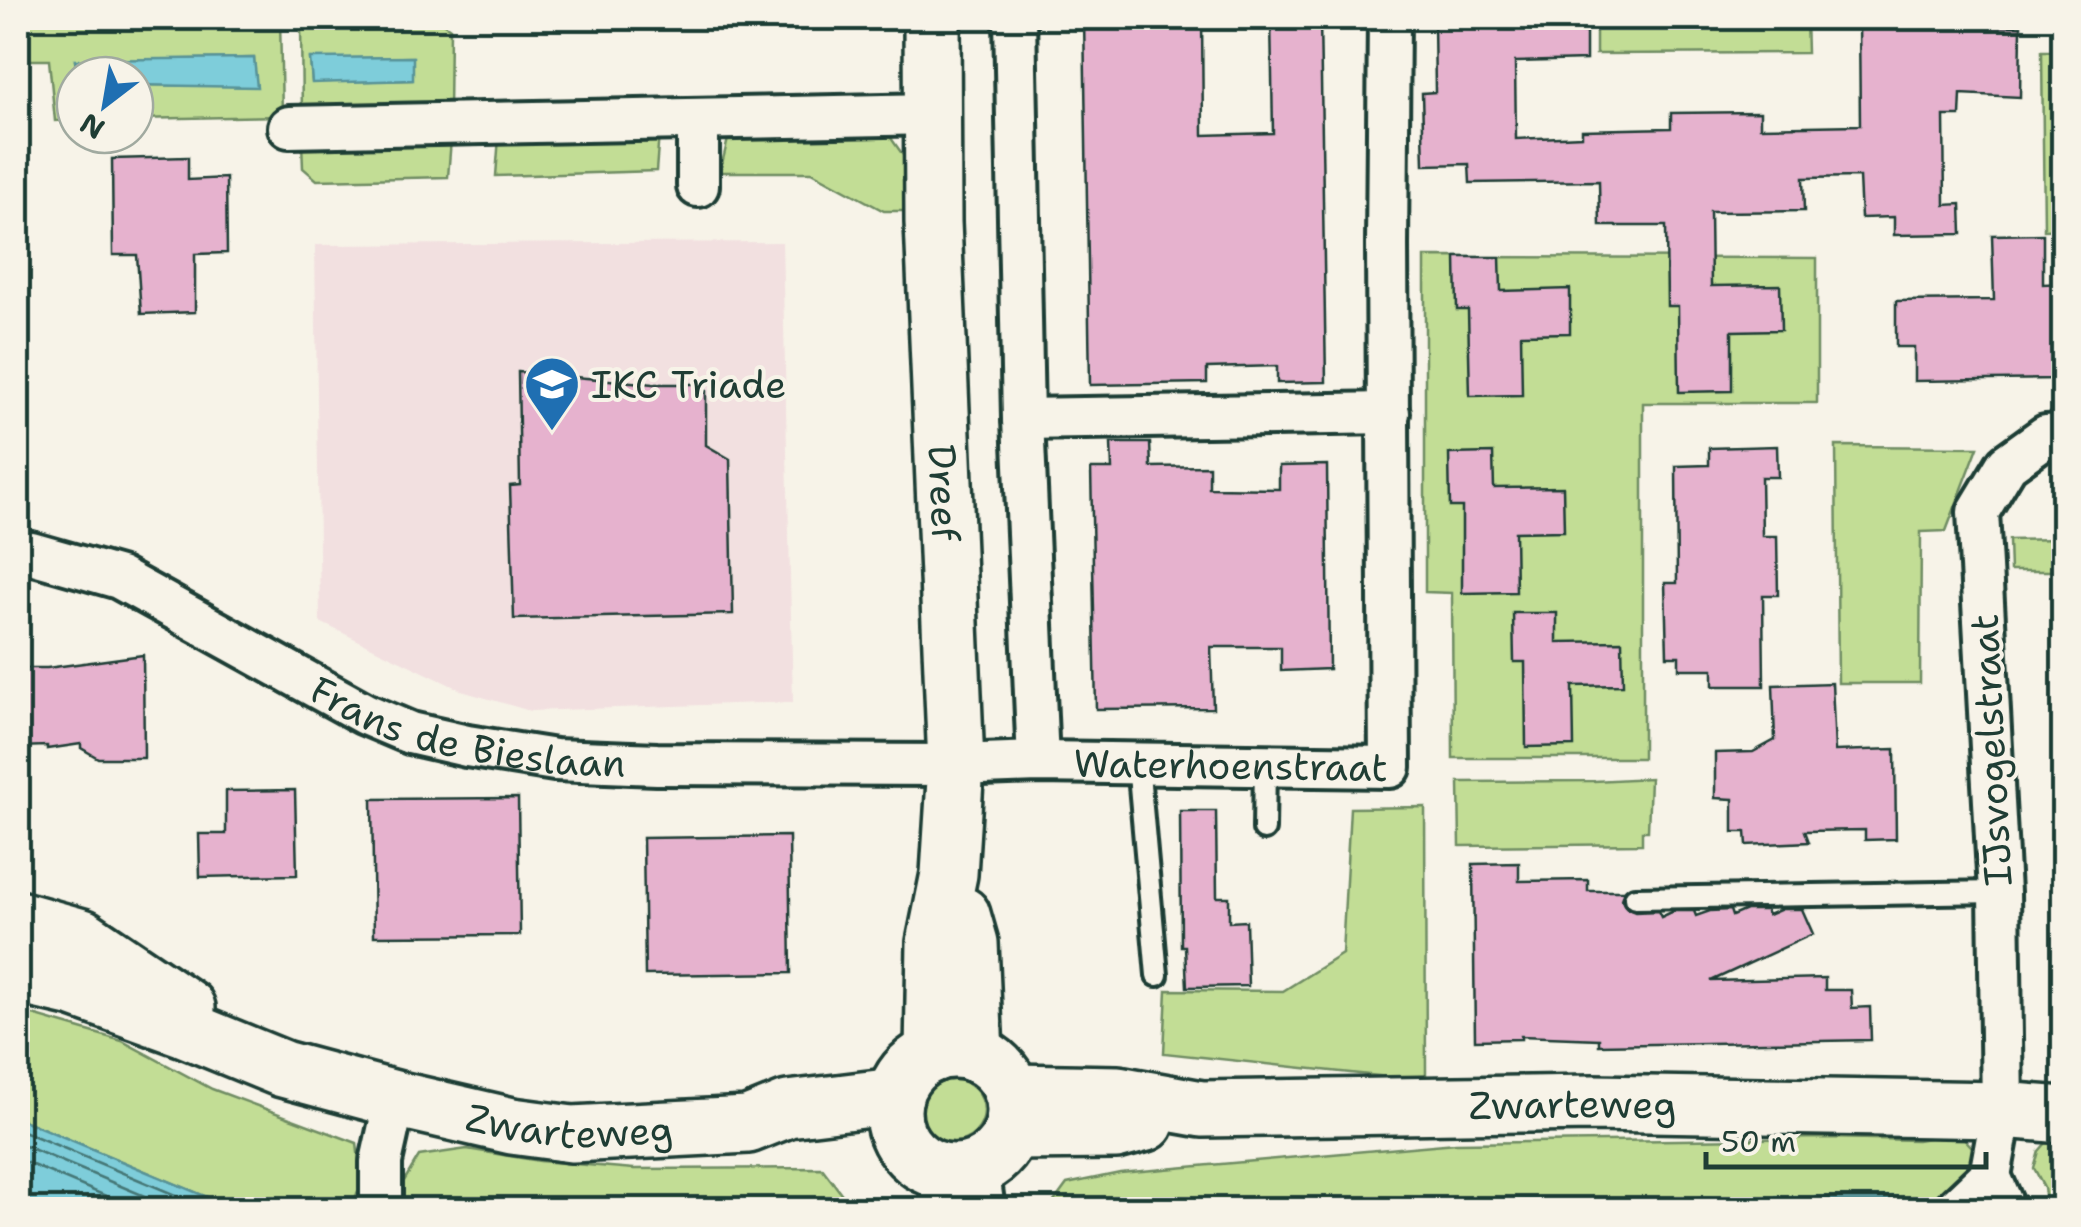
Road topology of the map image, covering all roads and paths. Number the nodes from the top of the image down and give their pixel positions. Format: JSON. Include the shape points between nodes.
{"nodes":[{"id":1,"x":932,"y":18,"type":"edge"},
{"id":2,"x":1015,"y":18,"type":"edge"},
{"id":3,"x":1389,"y":18,"type":"edge"},
{"id":4,"x":934,"y":114,"type":"junction"},
{"id":5,"x":698,"y":119,"type":"junction"},
{"id":6,"x":289,"y":127,"type":"dead end"},
{"id":7,"x":698,"y":186,"type":"dead end"},
{"id":8,"x":1388,"y":413,"type":"junction"},
{"id":9,"x":1022,"y":419,"type":"junction"},
{"id":10,"x":2064,"y":434,"type":"edge"},
{"id":11,"x":18,"y":552,"type":"edge"},
{"id":12,"x":1038,"y":762,"type":"junction"},
{"id":13,"x":1138,"y":763,"type":"junction"},
{"id":14,"x":956,"y":764,"type":"junction"},
{"id":15,"x":1265,"y":765,"type":"junction"},
{"id":16,"x":1264,"y":829,"type":"dead end"},
{"id":17,"x":2000,"y":892,"type":"junction"},
{"id":18,"x":1635,"y":898,"type":"dead end"},
{"id":19,"x":18,"y":918,"type":"edge"},
{"id":20,"x":1157,"y":975,"type":"dead end"},
{"id":21,"x":18,"y":976,"type":"edge"},
{"id":22,"x":283,"y":1069,"type":"junction"},
{"id":23,"x":395,"y":1099,"type":"junction"},
{"id":24,"x":2002,"y":1110,"type":"junction"},
{"id":25,"x":897,"y":1115,"type":"junction"},
{"id":26,"x":2064,"y":1115,"type":"edge"},
{"id":27,"x":972,"y":1136,"type":"edge"},
{"id":28,"x":1998,"y":1193,"type":"edge"},
{"id":29,"x":381,"y":1210,"type":"edge"},
{"id":30,"x":1954,"y":1210,"type":"edge"}],
"edges":[{"from":1,"to":4,"type":"main road","name":"Dreef"},
{"from":2,"to":9,"type":"street"},
{"from":3,"to":8,"type":"street","name":"Waterhoenstraat"},
{"from":4,"to":5,"type":"street"},
{"from":4,"to":14,"type":"main road","name":"Dreef"},
{"from":5,"to":6,"type":"street"},
{"from":5,"to":7,"type":"street"},
{"from":8,"to":9,"type":"street"},
{"from":8,"to":15,"type":"street","name":"Waterhoenstraat","via":[[1390,767]]},
{"from":9,"to":12,"type":"street"},
{"from":10,"to":17,"type":"street","name":"IJsvogelstraat","via":[[2046,436],[2006,464],[1978,512]]},
{"from":11,"to":14,"type":"street","name":"Frans de Bieslaan","via":[[119,578],[365,714],[467,746],[555,760],[657,764]]},
{"from":12,"to":13,"type":"street","name":"Waterhoenstraat"},
{"from":12,"to":14,"type":"street","name":"Waterhoenstraat"},
{"from":13,"to":15,"type":"street","name":"Waterhoenstraat"},
{"from":13,"to":20,"type":"lane"},
{"from":14,"to":27,"type":"main road","name":"Dreef","via":[[950,874],[935,942]]},
{"from":15,"to":16,"type":"lane"},
{"from":17,"to":18,"type":"lane"},
{"from":17,"to":24,"type":"street","name":"IJsvogelstraat"},
{"from":19,"to":22,"type":"main road","name":"Zwarteweg","via":[[82,937]]},
{"from":21,"to":22,"type":"main road","name":"Zwarteweg","via":[[74,990]]},
{"from":22,"to":23,"type":"main road","name":"Zwarteweg"},
{"from":23,"to":25,"type":"main road","name":"Zwarteweg","via":[[572,1134],[748,1125],[788,1109]]},
{"from":23,"to":29,"type":"street","via":[[380,1162]]},
{"from":24,"to":26,"type":"main road","name":"Zwarteweg"},
{"from":24,"to":27,"type":"main road","name":"Zwarteweg","via":[[1593,1103],[1202,1109],[1116,1131]]},
{"from":24,"to":28,"type":"street"},
{"from":25,"to":27,"type":"main road","via":[[920,1161]]},
{"from":25,"to":27,"type":"main road","via":[[913,1066]]},
{"from":28,"to":30,"type":"street"}]}
